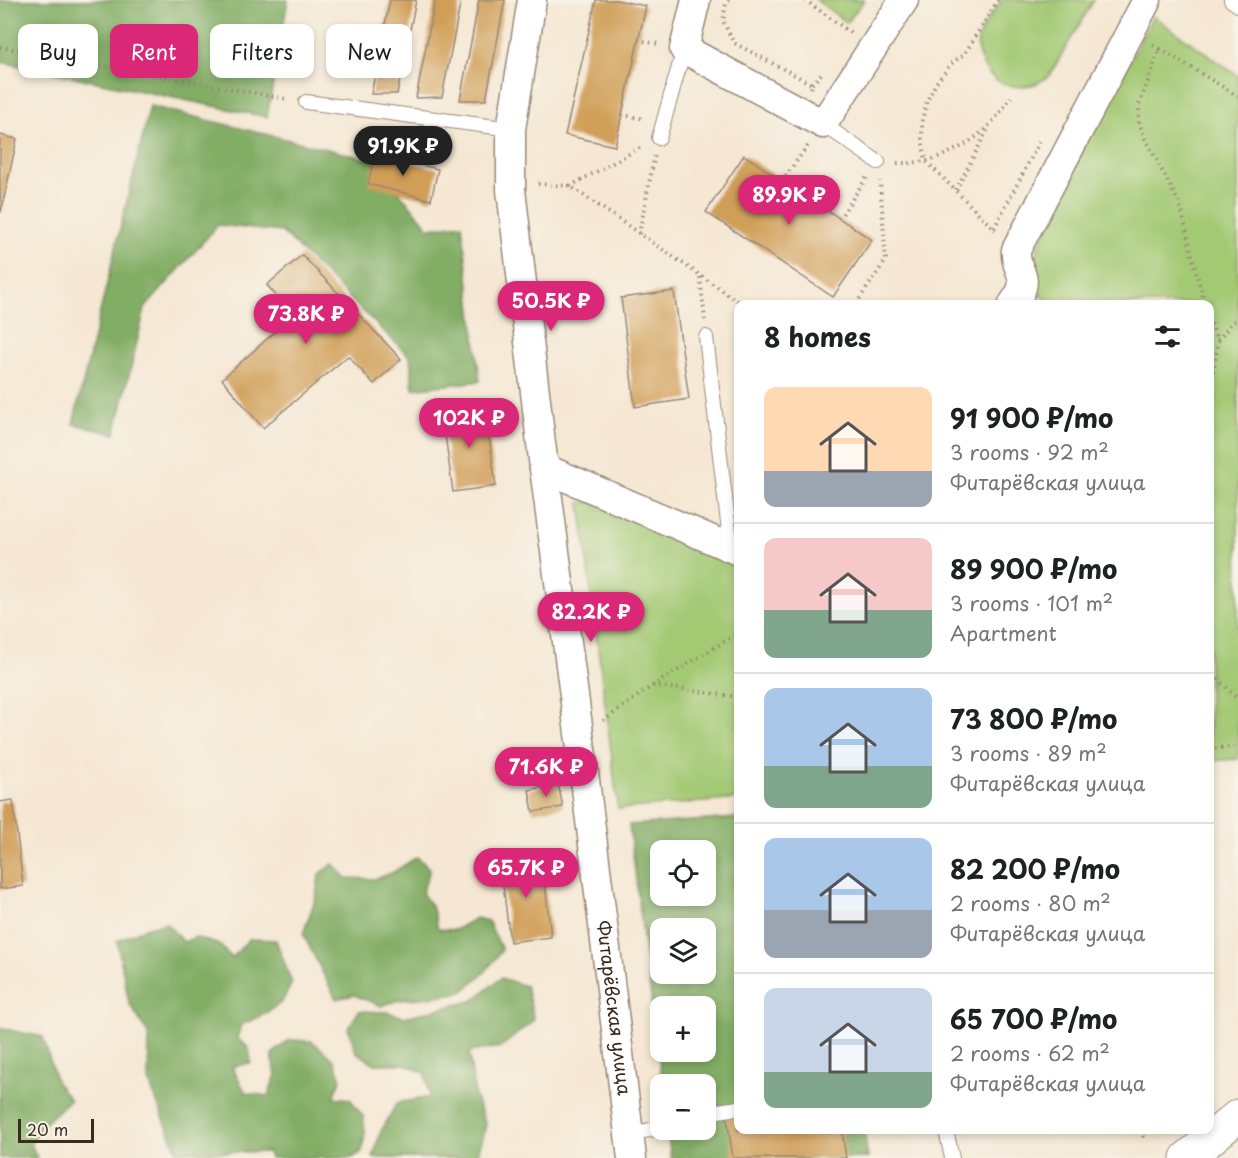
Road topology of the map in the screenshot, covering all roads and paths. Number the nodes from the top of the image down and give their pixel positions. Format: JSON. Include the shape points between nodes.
{"nodes":[{"id":1,"x":532,"y":0,"type":"edge"},
{"id":2,"x":696,"y":0,"type":"edge"},
{"id":3,"x":805,"y":0,"type":"edge"},
{"id":4,"x":904,"y":0,"type":"edge"},
{"id":5,"x":998,"y":0,"type":"edge"},
{"id":6,"x":1147,"y":0,"type":"edge"},
{"id":7,"x":1231,"y":0,"type":"edge"},
{"id":8,"x":1238,"y":5,"type":"edge"},
{"id":9,"x":1130,"y":32,"type":"junction"},
{"id":10,"x":854,"y":35,"type":"dead end"},
{"id":11,"x":0,"y":47,"type":"edge"},
{"id":12,"x":684,"y":49,"type":"junction"},
{"id":13,"x":1160,"y":49,"type":"junction"},
{"id":14,"x":1238,"y":96,"type":"edge"},
{"id":15,"x":1011,"y":97,"type":"dead end"},
{"id":16,"x":306,"y":102,"type":"joint"},
{"id":17,"x":823,"y":124,"type":"junction"},
{"id":18,"x":990,"y":125,"type":"junction"},
{"id":19,"x":511,"y":129,"type":"junction"},
{"id":20,"x":659,"y":138,"type":"junction"},
{"id":21,"x":926,"y":161,"type":"junction"},
{"id":22,"x":878,"y":162,"type":"junction"},
{"id":23,"x":782,"y":181,"type":"dead end"},
{"id":24,"x":531,"y":183,"type":"dead end"},
{"id":25,"x":570,"y":186,"type":"junction"},
{"id":26,"x":956,"y":190,"type":"junction"},
{"id":27,"x":839,"y":219,"type":"dead end"},
{"id":28,"x":639,"y":234,"type":"junction"},
{"id":29,"x":1016,"y":250,"type":"junction"},
{"id":30,"x":700,"y":276,"type":"junction"},
{"id":31,"x":736,"y":300,"type":"edge"},
{"id":32,"x":859,"y":300,"type":"edge"},
{"id":33,"x":1019,"y":300,"type":"edge"},
{"id":34,"x":1204,"y":300,"type":"edge"},
{"id":35,"x":1238,"y":317,"type":"edge"},
{"id":36,"x":1214,"y":331,"type":"edge"},
{"id":37,"x":706,"y":337,"type":"joint"},
{"id":38,"x":1218,"y":341,"type":"junction"},
{"id":39,"x":1214,"y":366,"type":"edge"},
{"id":40,"x":544,"y":468,"type":"junction"},
{"id":41,"x":734,"y":542,"type":"edge"},
{"id":42,"x":734,"y":549,"type":"edge"},
{"id":43,"x":734,"y":635,"type":"edge"},
{"id":44,"x":1214,"y":675,"type":"edge"},
{"id":45,"x":652,"y":686,"type":"junction"},
{"id":46,"x":734,"y":696,"type":"edge"},
{"id":47,"x":1238,"y":699,"type":"edge"},
{"id":48,"x":602,"y":722,"type":"dead end"},
{"id":49,"x":1238,"y":746,"type":"edge"},
{"id":50,"x":1214,"y":748,"type":"edge"},
{"id":51,"x":734,"y":1109,"type":"edge"},
{"id":52,"x":716,"y":1112,"type":"edge"},
{"id":53,"x":1238,"y":1116,"type":"edge"},
{"id":54,"x":650,"y":1134,"type":"edge"},
{"id":55,"x":947,"y":1134,"type":"edge"},
{"id":56,"x":1143,"y":1134,"type":"edge"},
{"id":57,"x":1144,"y":1138,"type":"dead end"},
{"id":58,"x":630,"y":1146,"type":"edge"},
{"id":59,"x":952,"y":1158,"type":"edge"},
{"id":60,"x":1187,"y":1158,"type":"edge"}],
"edges":[{"from":1,"to":19,"type":"street","name":"Фитарёвская улица"},
{"from":2,"to":12,"type":"street"},
{"from":3,"to":10,"type":"path"},
{"from":4,"to":17,"type":"street"},
{"from":5,"to":21,"type":"path","via":[[965,53],[951,64],[927,101],[922,120]]},
{"from":6,"to":9,"type":"street"},
{"from":7,"to":8,"type":"lane"},
{"from":9,"to":13,"type":"path"},
{"from":9,"to":29,"type":"street"},
{"from":11,"to":16,"type":"path"},
{"from":12,"to":17,"type":"street"},
{"from":12,"to":20,"type":"lane"},
{"from":13,"to":14,"type":"path"},
{"from":13,"to":34,"type":"path","via":[[1139,105],[1139,123],[1181,207]]},
{"from":15,"to":18,"type":"path"},
{"from":16,"to":19,"type":"lane"},
{"from":17,"to":22,"type":"lane"},
{"from":17,"to":23,"type":"path"},
{"from":18,"to":21,"type":"path","via":[[955,151]]},
{"from":18,"to":26,"type":"path"},
{"from":19,"to":40,"type":"street","name":"Фитарёвская улица","via":[[511,190]]},
{"from":20,"to":25,"type":"path"},
{"from":20,"to":28,"type":"path"},
{"from":21,"to":22,"type":"path"},
{"from":21,"to":26,"type":"path"},
{"from":22,"to":27,"type":"path"},
{"from":22,"to":32,"type":"path","via":[[886,260]]},
{"from":24,"to":25,"type":"path"},
{"from":25,"to":28,"type":"path"},
{"from":26,"to":29,"type":"path"},
{"from":28,"to":30,"type":"path"},
{"from":29,"to":33,"type":"street","via":[[1023,279]]},
{"from":30,"to":31,"type":"path"},
{"from":30,"to":37,"type":"path"},
{"from":35,"to":38,"type":"path"},
{"from":36,"to":38,"type":"path"},
{"from":37,"to":41,"type":"lane"},
{"from":38,"to":39,"type":"path"},
{"from":40,"to":42,"type":"street"},
{"from":40,"to":58,"type":"street","name":"Фитарёвская улица"},
{"from":43,"to":45,"type":"path"},
{"from":44,"to":47,"type":"path"},
{"from":45,"to":46,"type":"path"},
{"from":45,"to":48,"type":"path"},
{"from":49,"to":50,"type":"path"},
{"from":51,"to":52,"type":"lane"},
{"from":53,"to":60,"type":"street"},
{"from":54,"to":58,"type":"lane"},
{"from":55,"to":59,"type":"lane"},
{"from":56,"to":57,"type":"path"}]}
